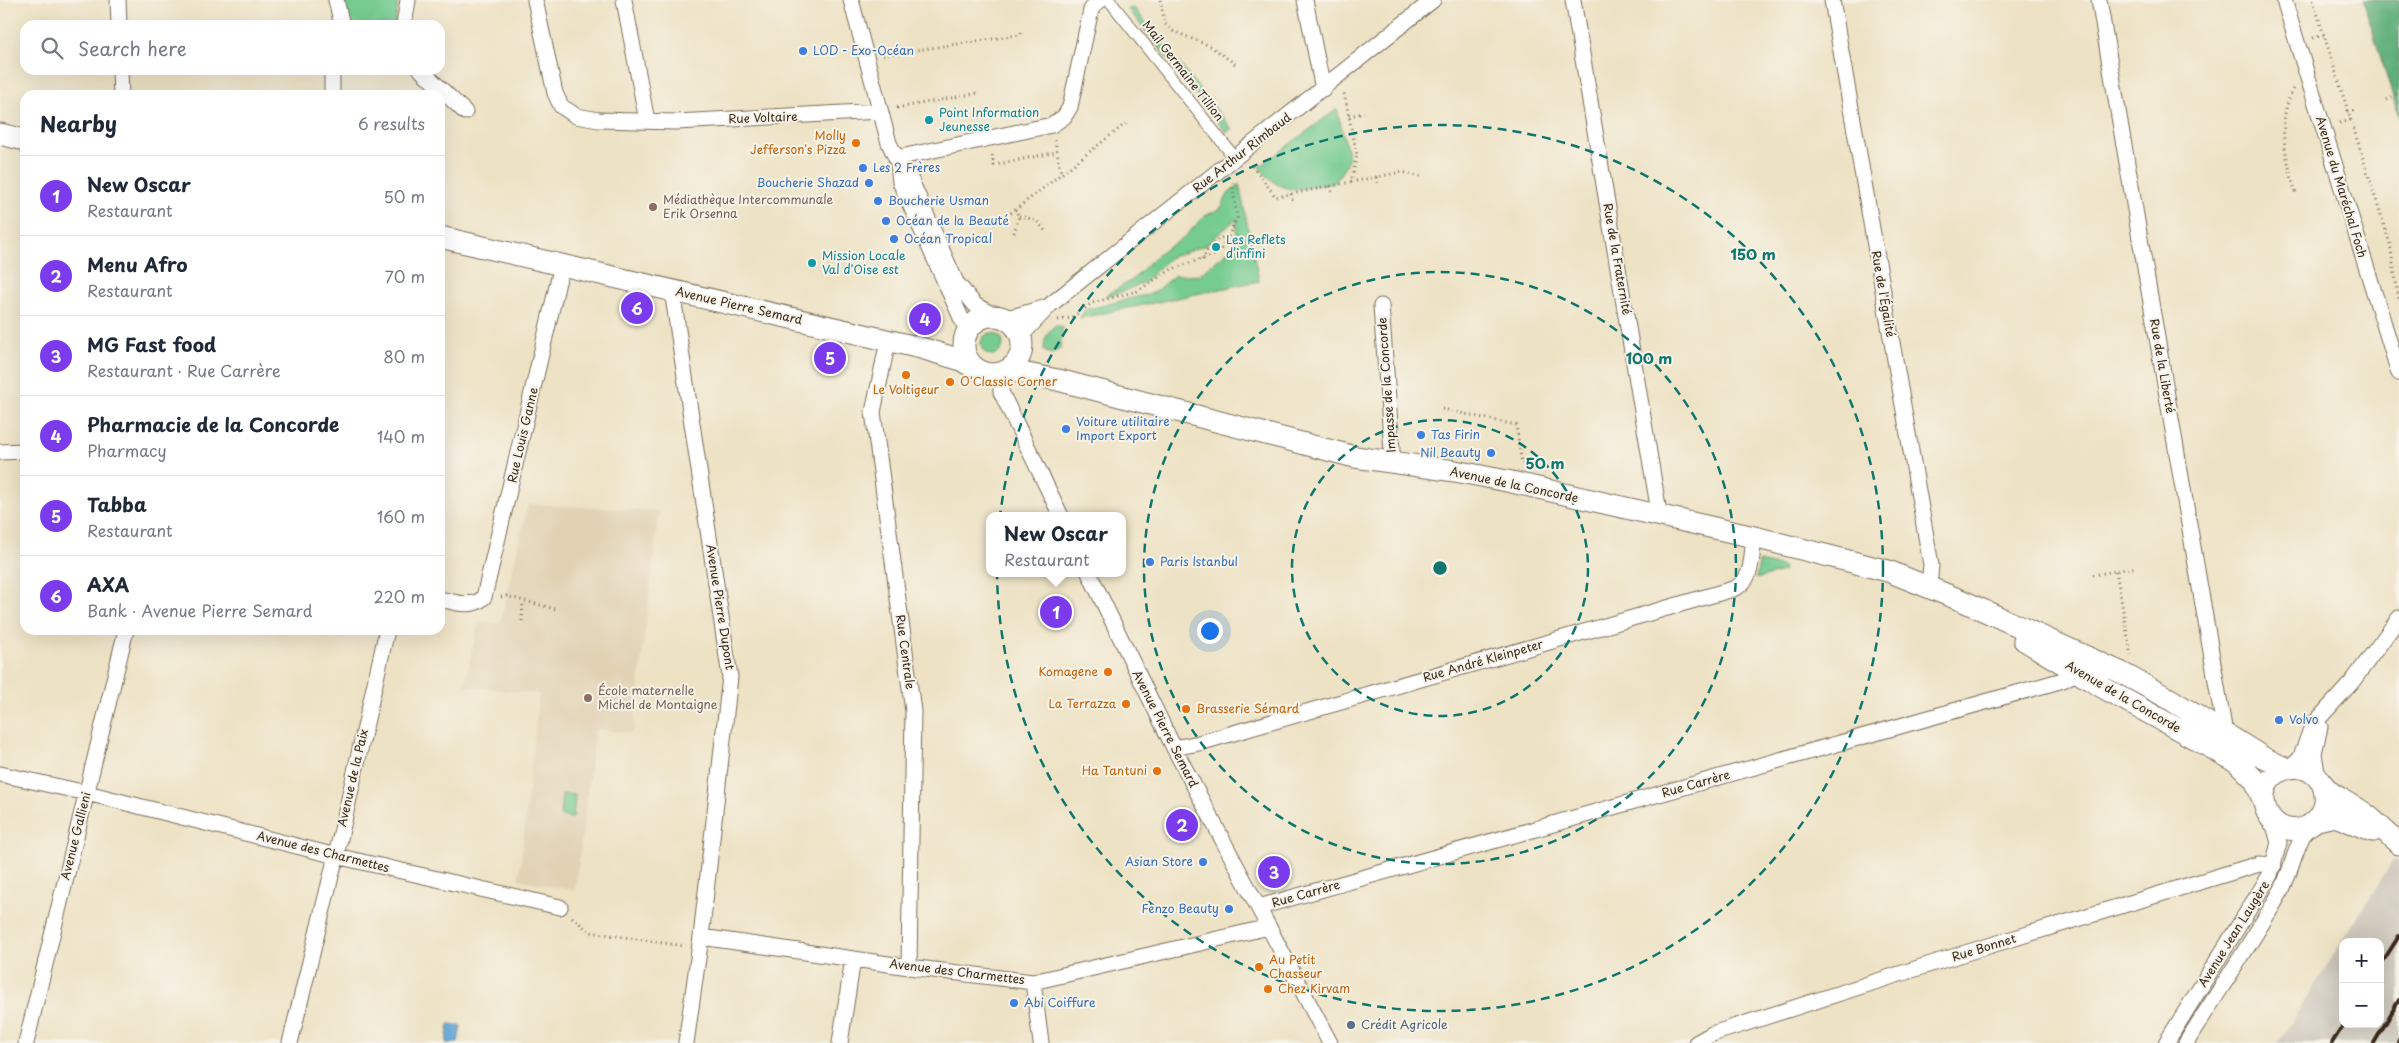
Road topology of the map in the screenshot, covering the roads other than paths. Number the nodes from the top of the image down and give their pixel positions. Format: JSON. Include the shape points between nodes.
{"nodes":[{"id":1,"x":118,"y":0,"type":"edge"},
{"id":2,"x":336,"y":0,"type":"edge"},
{"id":3,"x":408,"y":0,"type":"edge"},
{"id":4,"x":535,"y":0,"type":"edge"},
{"id":5,"x":624,"y":0,"type":"edge"},
{"id":6,"x":850,"y":0,"type":"edge"},
{"id":7,"x":1305,"y":0,"type":"edge"},
{"id":8,"x":1433,"y":0,"type":"edge"},
{"id":9,"x":1573,"y":0,"type":"edge"},
{"id":10,"x":1832,"y":0,"type":"edge"},
{"id":11,"x":2099,"y":0,"type":"edge"},
{"id":12,"x":2284,"y":0,"type":"edge"},
{"id":13,"x":1099,"y":1,"type":"edge"},
{"id":14,"x":119,"y":20,"type":"edge"},
{"id":15,"x":341,"y":20,"type":"edge"},
{"id":16,"x":405,"y":20,"type":"edge"},
{"id":17,"x":120,"y":75,"type":"edge"},
{"id":18,"x":332,"y":75,"type":"edge"},
{"id":19,"x":426,"y":75,"type":"edge"},
{"id":20,"x":1323,"y":89,"type":"junction"},
{"id":21,"x":120,"y":90,"type":"edge"},
{"id":22,"x":332,"y":90,"type":"edge"},
{"id":23,"x":442,"y":90,"type":"edge"},
{"id":24,"x":445,"y":93,"type":"edge"},
{"id":25,"x":880,"y":111,"type":"junction"},
{"id":26,"x":465,"y":112,"type":"dead end"},
{"id":27,"x":647,"y":121,"type":"junction"},
{"id":28,"x":0,"y":134,"type":"edge"},
{"id":29,"x":20,"y":139,"type":"edge"},
{"id":30,"x":897,"y":160,"type":"junction"},
{"id":31,"x":1241,"y":161,"type":"junction"},
{"id":32,"x":445,"y":238,"type":"edge"},
{"id":33,"x":562,"y":265,"type":"junction"},
{"id":34,"x":672,"y":290,"type":"junction"},
{"id":35,"x":1050,"y":305,"type":"junction"},
{"id":36,"x":1382,"y":306,"type":"dead end"},
{"id":37,"x":998,"y":317,"type":"junction"},
{"id":38,"x":967,"y":332,"type":"junction"},
{"id":39,"x":1021,"y":338,"type":"junction"},
{"id":40,"x":888,"y":341,"type":"junction"},
{"id":41,"x":921,"y":348,"type":"junction"},
{"id":42,"x":978,"y":370,"type":"junction"},
{"id":43,"x":1005,"y":371,"type":"junction"},
{"id":44,"x":2399,"y":374,"type":"edge"},
{"id":45,"x":1058,"y":380,"type":"junction"},
{"id":46,"x":20,"y":451,"type":"edge"},
{"id":47,"x":0,"y":452,"type":"edge"},
{"id":48,"x":1393,"y":464,"type":"junction"},
{"id":49,"x":1059,"y":512,"type":"edge"},
{"id":50,"x":1660,"y":518,"type":"junction"},
{"id":51,"x":1754,"y":538,"type":"junction"},
{"id":52,"x":1091,"y":577,"type":"edge"},
{"id":53,"x":1929,"y":587,"type":"junction"},
{"id":54,"x":445,"y":600,"type":"edge"},
{"id":55,"x":1966,"y":602,"type":"junction"},
{"id":56,"x":2399,"y":618,"type":"edge"},
{"id":57,"x":125,"y":635,"type":"edge"},
{"id":58,"x":386,"y":635,"type":"edge"},
{"id":59,"x":2077,"y":672,"type":"junction"},
{"id":60,"x":2131,"y":678,"type":"junction"},
{"id":61,"x":2337,"y":700,"type":"junction"},
{"id":62,"x":2225,"y":733,"type":"junction"},
{"id":63,"x":1174,"y":748,"type":"junction"},
{"id":64,"x":2289,"y":768,"type":"junction"},
{"id":65,"x":0,"y":774,"type":"edge"},
{"id":66,"x":2320,"y":781,"type":"junction"},
{"id":67,"x":86,"y":793,"type":"junction"},
{"id":68,"x":2268,"y":812,"type":"junction"},
{"id":69,"x":2312,"y":823,"type":"junction"},
{"id":70,"x":2399,"y":844,"type":"edge"},
{"id":71,"x":336,"y":856,"type":"junction"},
{"id":72,"x":2274,"y":865,"type":"junction"},
{"id":73,"x":560,"y":907,"type":"road end"},
{"id":74,"x":1258,"y":907,"type":"junction"},
{"id":75,"x":1268,"y":927,"type":"junction"},
{"id":76,"x":700,"y":944,"type":"junction"},
{"id":77,"x":853,"y":959,"type":"junction"},
{"id":78,"x":909,"y":967,"type":"junction"},
{"id":79,"x":1033,"y":982,"type":"junction"},
{"id":80,"x":26,"y":1043,"type":"edge"},
{"id":81,"x":290,"y":1043,"type":"edge"},
{"id":82,"x":686,"y":1043,"type":"edge"},
{"id":83,"x":840,"y":1043,"type":"edge"},
{"id":84,"x":1041,"y":1043,"type":"edge"},
{"id":85,"x":1330,"y":1043,"type":"edge"},
{"id":86,"x":1696,"y":1043,"type":"edge"},
{"id":87,"x":2166,"y":1043,"type":"edge"},
{"id":88,"x":2186,"y":1043,"type":"edge"}],
"edges":[{"from":1,"to":14,"type":"street"},
{"from":2,"to":15,"type":"street"},
{"from":3,"to":16,"type":"street"},
{"from":4,"to":27,"type":"street","name":"Rue Voltaire","via":[[555,93],[561,106],[576,116]]},
{"from":5,"to":27,"type":"street"},
{"from":6,"to":25,"type":"street"},
{"from":7,"to":20,"type":"street"},
{"from":8,"to":20,"type":"street","name":"Rue Arthur Rimbaud"},
{"from":9,"to":50,"type":"street","name":"Rue de la Fraternité"},
{"from":10,"to":53,"type":"street","name":"Rue de l'Égalité","via":[[1931,565]]},
{"from":11,"to":62,"type":"street","name":"Rue de la Liberté"},
{"from":12,"to":44,"type":"street","name":"Avenue du Maréchal Foch"},
{"from":13,"to":30,"type":"street","via":[[1091,10],[1070,106],[1064,117],[1052,125]]},
{"from":13,"to":31,"type":"street","name":"Mail Germaine Tillion"},
{"from":17,"to":21,"type":"street"},
{"from":18,"to":22,"type":"street"},
{"from":19,"to":23,"type":"street"},
{"from":20,"to":31,"type":"street","name":"Rue Arthur Rimbaud"},
{"from":24,"to":26,"type":"street"},
{"from":25,"to":27,"type":"street","name":"Rue Voltaire"},
{"from":25,"to":30,"type":"street","via":[[888,143]]},
{"from":28,"to":29,"type":"main road"},
{"from":30,"to":37,"type":"street","via":[[910,178],[962,292],[982,310]]},
{"from":30,"to":38,"type":"street","via":[[900,182]]},
{"from":31,"to":35,"type":"street","name":"Rue Arthur Rimbaud"},
{"from":32,"to":33,"type":"main road","name":"Avenue Pierre Semard"},
{"from":33,"to":34,"type":"main road","name":"Avenue Pierre Semard"},
{"from":33,"to":54,"type":"street","name":"Rue Louis Ganne","via":[[484,597],[479,603],[470,604]]},
{"from":34,"to":40,"type":"main road","name":"Avenue Pierre Semard"},
{"from":34,"to":76,"type":"street","name":"Avenue Pierre Dupont","via":[[730,677]]},
{"from":35,"to":37,"type":"street","via":[[1015,316]]},
{"from":35,"to":39,"type":"street"},
{"from":36,"to":48,"type":"street","name":"Impasse de la Concorde"},
{"from":37,"to":38,"type":"main road","via":[[980,319]]},
{"from":37,"to":39,"type":"main road","via":[[1012,324]]},
{"from":38,"to":41,"type":"main road","via":[[950,344]]},
{"from":38,"to":42,"type":"main road","via":[[965,354]]},
{"from":39,"to":43,"type":"main road","via":[[1019,357]]},
{"from":39,"to":45,"type":"main road","name":"Avenue de la Concorde","via":[[1030,362]]},
{"from":40,"to":41,"type":"main road","name":"Avenue Pierre Semard"},
{"from":40,"to":78,"type":"street","name":"Rue Centrale","via":[[873,412],[913,710]]},
{"from":41,"to":42,"type":"main road","via":[[961,360]]},
{"from":42,"to":43,"type":"main road","via":[[988,374]]},
{"from":43,"to":45,"type":"main road","name":"Avenue de la Concorde"},
{"from":43,"to":49,"type":"street","via":[[1001,376],[1001,392]]},
{"from":45,"to":48,"type":"main road","name":"Avenue de la Concorde","via":[[1266,436]]},
{"from":46,"to":47,"type":"street"},
{"from":48,"to":50,"type":"main road","name":"Avenue de la Concorde","via":[[1454,471]]},
{"from":50,"to":51,"type":"main road","name":"Avenue de la Concorde"},
{"from":51,"to":53,"type":"main road","name":"Avenue de la Concorde","via":[[1868,565]]},
{"from":51,"to":63,"type":"street","name":"Rue André Kleinpeter","via":[[1748,578],[1743,585],[1733,589]]},
{"from":52,"to":63,"type":"street","name":"Avenue Pierre Semard"},
{"from":53,"to":55,"type":"main road","name":"Avenue de la Concorde"},
{"from":55,"to":59,"type":"main road","name":"Avenue de la Concorde"},
{"from":55,"to":60,"type":"main road","name":"Avenue de la Concorde"},
{"from":56,"to":61,"type":"street"},
{"from":57,"to":67,"type":"street","name":"Avenue Gallieni"},
{"from":58,"to":71,"type":"street","name":"Avenue de la Paix"},
{"from":59,"to":60,"type":"street","name":"Rue Carrère","via":[[2092,668],[2117,680]]},
{"from":59,"to":68,"type":"main road","name":"Avenue de la Concorde","via":[[2237,762],[2255,780]]},
{"from":59,"to":74,"type":"street","name":"Rue Carrère","via":[[2063,680]]},
{"from":60,"to":62,"type":"main road","name":"Avenue de la Concorde"},
{"from":61,"to":64,"type":"street","via":[[2312,726],[2301,757]]},
{"from":61,"to":66,"type":"street","via":[[2324,719],[2318,736],[2314,761]]},
{"from":62,"to":64,"type":"main road","name":"Avenue de la Concorde","via":[[2264,758]]},
{"from":63,"to":74,"type":"street","name":"Avenue Pierre Semard"},
{"from":64,"to":66,"type":"main road","via":[[2305,769]]},
{"from":64,"to":68,"type":"main road","via":[[2269,781],[2264,796]]},
{"from":65,"to":67,"type":"street","name":"Avenue des Charmettes"},
{"from":66,"to":69,"type":"main road","via":[[2325,790],[2325,805]]},
{"from":66,"to":70,"type":"main road","via":[[2332,794],[2368,816]]},
{"from":67,"to":71,"type":"street","name":"Avenue des Charmettes"},
{"from":67,"to":80,"type":"street","name":"Avenue Gallieni"},
{"from":68,"to":69,"type":"main road","via":[[2283,827],[2291,829]]},
{"from":68,"to":72,"type":"street","name":"Avenue Jean Laugère","via":[[2279,843]]},
{"from":69,"to":70,"type":"main road","via":[[2341,817]]},
{"from":69,"to":88,"type":"street","name":"Avenue Jean Laugère","via":[[2302,834],[2280,893]]},
{"from":71,"to":73,"type":"street","name":"Avenue des Charmettes"},
{"from":71,"to":81,"type":"street","name":"Avenue de la Paix"},
{"from":72,"to":86,"type":"street","name":"Rue Bonnet","via":[[2259,864],[1962,954],[1712,1034]]},
{"from":72,"to":87,"type":"street","name":"Avenue Jean Laugère"},
{"from":74,"to":75,"type":"street","name":"Avenue Pierre Semard"},
{"from":75,"to":79,"type":"street","name":"Avenue des Charmettes"},
{"from":75,"to":85,"type":"street","name":"Avenue Pierre Semard"},
{"from":76,"to":77,"type":"street","name":"Avenue des Charmettes"},
{"from":76,"to":82,"type":"street","name":"Avenue Pierre Dupont"},
{"from":77,"to":78,"type":"street","name":"Avenue des Charmettes"},
{"from":77,"to":83,"type":"street"},
{"from":78,"to":79,"type":"street","name":"Avenue des Charmettes"},
{"from":79,"to":84,"type":"street"}]}
